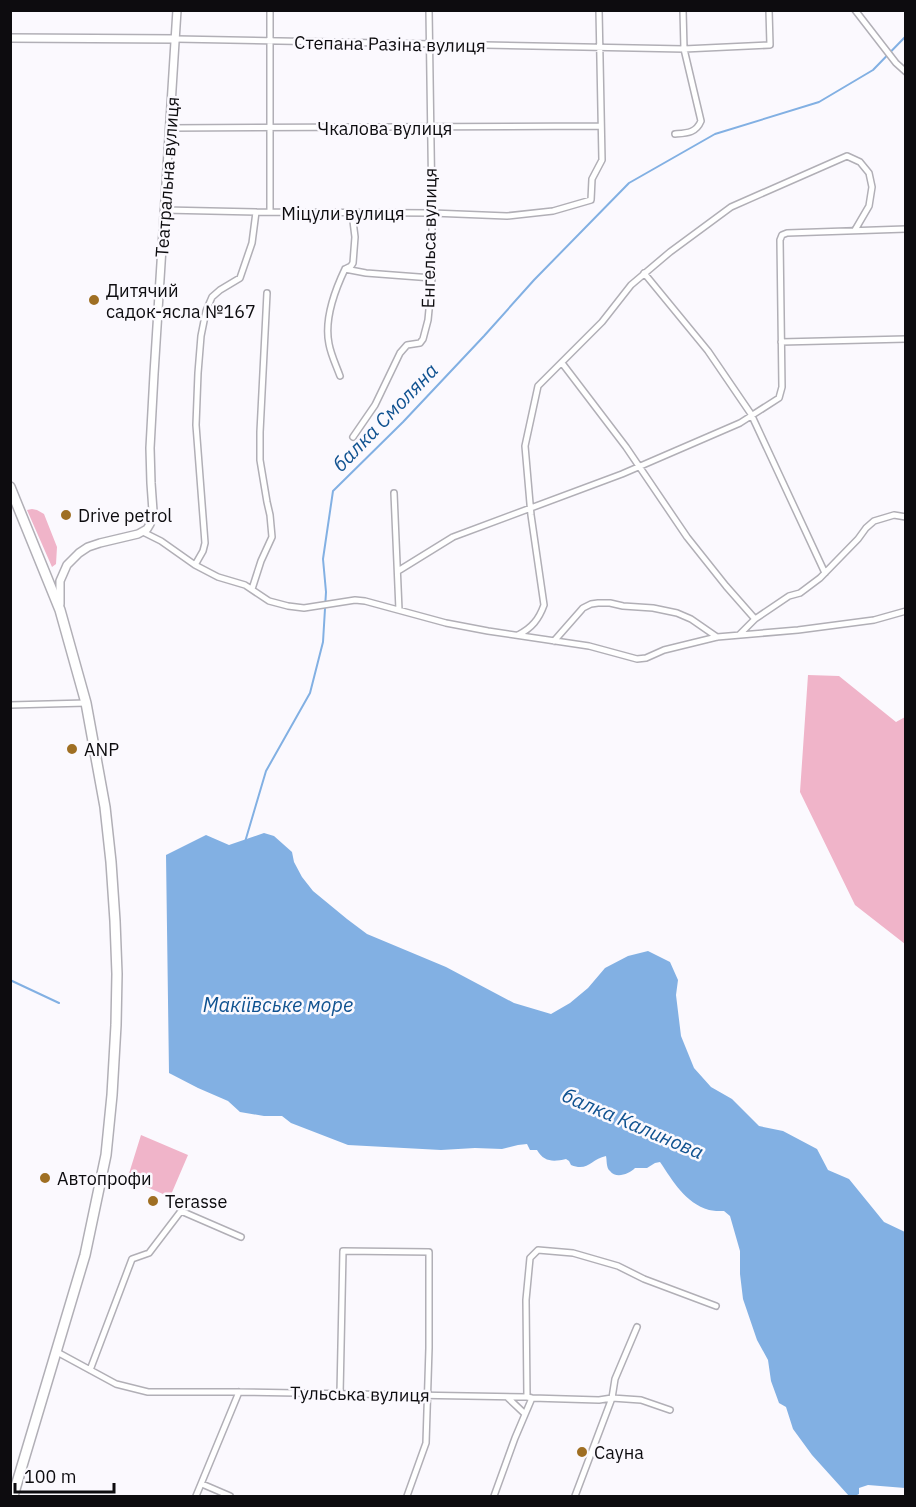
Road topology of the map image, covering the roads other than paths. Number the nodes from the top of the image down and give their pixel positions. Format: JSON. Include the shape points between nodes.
{"nodes":[{"id":1,"x":177,"y":10,"type":"edge"},
{"id":2,"x":270,"y":10,"type":"edge"},
{"id":3,"x":429,"y":10,"type":"edge"},
{"id":4,"x":599,"y":10,"type":"edge"},
{"id":5,"x":682,"y":10,"type":"edge"},
{"id":6,"x":769,"y":10,"type":"edge"},
{"id":7,"x":855,"y":10,"type":"edge"},
{"id":8,"x":10,"y":38,"type":"edge"},
{"id":9,"x":176,"y":39,"type":"junction"},
{"id":10,"x":270,"y":41,"type":"junction"},
{"id":11,"x":429,"y":44,"type":"junction"},
{"id":12,"x":599,"y":47,"type":"junction"},
{"id":13,"x":684,"y":49,"type":"junction"},
{"id":14,"x":906,"y":72,"type":"edge"},
{"id":15,"x":601,"y":126,"type":"junction"},
{"id":16,"x":169,"y":128,"type":"junction"},
{"id":17,"x":270,"y":128,"type":"junction"},
{"id":18,"x":430,"y":128,"type":"junction"},
{"id":19,"x":675,"y":134,"type":"dead end"},
{"id":20,"x":164,"y":210,"type":"junction"},
{"id":21,"x":270,"y":212,"type":"junction"},
{"id":22,"x":256,"y":213,"type":"junction"},
{"id":23,"x":352,"y":213,"type":"junction"},
{"id":24,"x":432,"y":213,"type":"junction"},
{"id":25,"x":906,"y":229,"type":"edge"},
{"id":26,"x":855,"y":230,"type":"junction"},
{"id":27,"x":345,"y":269,"type":"junction"},
{"id":28,"x":644,"y":273,"type":"junction"},
{"id":29,"x":432,"y":278,"type":"junction"},
{"id":30,"x":267,"y":293,"type":"dead end"},
{"id":31,"x":906,"y":339,"type":"edge"},
{"id":32,"x":782,"y":342,"type":"junction"},
{"id":33,"x":562,"y":363,"type":"junction"},
{"id":34,"x":340,"y":376,"type":"dead end"},
{"id":35,"x":752,"y":415,"type":"junction"},
{"id":36,"x":353,"y":437,"type":"dead end"},
{"id":37,"x":639,"y":467,"type":"junction"},
{"id":38,"x":10,"y":487,"type":"edge"},
{"id":39,"x":394,"y":493,"type":"dead end"},
{"id":40,"x":530,"y":508,"type":"junction"},
{"id":41,"x":906,"y":517,"type":"edge"},
{"id":42,"x":143,"y":532,"type":"junction"},
{"id":43,"x":195,"y":565,"type":"junction"},
{"id":44,"x":398,"y":571,"type":"junction"},
{"id":45,"x":825,"y":573,"type":"junction"},
{"id":46,"x":252,"y":589,"type":"junction"},
{"id":47,"x":60,"y":610,"type":"junction"},
{"id":48,"x":399,"y":610,"type":"junction"},
{"id":49,"x":906,"y":611,"type":"edge"},
{"id":50,"x":755,"y":619,"type":"junction"},
{"id":51,"x":517,"y":635,"type":"junction"},
{"id":52,"x":740,"y":635,"type":"junction"},
{"id":53,"x":717,"y":637,"type":"junction"},
{"id":54,"x":554,"y":641,"type":"junction"},
{"id":55,"x":86,"y":703,"type":"junction"},
{"id":56,"x":10,"y":705,"type":"edge"},
{"id":57,"x":241,"y":1237,"type":"dead end"},
{"id":58,"x":716,"y":1306,"type":"dead end"},
{"id":59,"x":637,"y":1327,"type":"dead end"},
{"id":60,"x":57,"y":1352,"type":"junction"},
{"id":61,"x":90,"y":1370,"type":"junction"},
{"id":62,"x":239,"y":1392,"type":"junction"},
{"id":63,"x":340,"y":1394,"type":"junction"},
{"id":64,"x":427,"y":1395,"type":"junction"},
{"id":65,"x":507,"y":1396,"type":"junction"},
{"id":66,"x":529,"y":1397,"type":"junction"},
{"id":67,"x":612,"y":1398,"type":"junction"},
{"id":68,"x":670,"y":1410,"type":"dead end"},
{"id":69,"x":525,"y":1414,"type":"junction"},
{"id":70,"x":202,"y":1484,"type":"junction"},
{"id":71,"x":13,"y":1497,"type":"edge"},
{"id":72,"x":196,"y":1497,"type":"edge"},
{"id":73,"x":230,"y":1497,"type":"edge"},
{"id":74,"x":407,"y":1497,"type":"edge"},
{"id":75,"x":494,"y":1497,"type":"edge"},
{"id":76,"x":575,"y":1497,"type":"edge"}],
"edges":[{"from":1,"to":9,"type":"street","name":"Театральна вулиця"},
{"from":2,"to":10,"type":"street"},
{"from":3,"to":11,"type":"street","name":"Енгельса вулиця"},
{"from":4,"to":12,"type":"street"},
{"from":5,"to":13,"type":"street"},
{"from":6,"to":13,"type":"street","name":"Степана Разіна вулиця","via":[[770,45]]},
{"from":7,"to":14,"type":"street"},
{"from":8,"to":9,"type":"street","name":"Степана Разіна вулиця"},
{"from":9,"to":10,"type":"street","name":"Степана Разіна вулиця"},
{"from":9,"to":16,"type":"street","name":"Театральна вулиця"},
{"from":10,"to":11,"type":"street","name":"Степана Разіна вулиця"},
{"from":10,"to":17,"type":"street"},
{"from":11,"to":12,"type":"street","name":"Степана Разіна вулиця"},
{"from":11,"to":18,"type":"street","name":"Енгельса вулиця"},
{"from":12,"to":13,"type":"street","name":"Степана Разіна вулиця"},
{"from":12,"to":15,"type":"street"},
{"from":13,"to":19,"type":"street","via":[[702,121],[690,133]]},
{"from":15,"to":18,"type":"street","name":"Чкалова вулиця"},
{"from":15,"to":24,"type":"street","name":"Міцули вулиця","via":[[602,160],[592,179],[591,200],[553,212],[507,216]]},
{"from":16,"to":17,"type":"street","name":"Чкалова вулиця"},
{"from":16,"to":20,"type":"street","name":"Театральна вулиця"},
{"from":17,"to":18,"type":"street","name":"Чкалова вулиця"},
{"from":17,"to":21,"type":"street"},
{"from":18,"to":24,"type":"street","name":"Енгельса вулиця"},
{"from":20,"to":22,"type":"street","name":"Міцули вулиця"},
{"from":20,"to":42,"type":"street","name":"Театральна вулиця","via":[[150,448],[153,511],[150,525]]},
{"from":21,"to":22,"type":"street","name":"Міцули вулиця"},
{"from":21,"to":23,"type":"street","name":"Міцули вулиця"},
{"from":22,"to":43,"type":"street","via":[[252,243],[240,278],[212,297],[206,311],[196,409],[205,543]]},
{"from":23,"to":24,"type":"street","name":"Міцули вулиця"},
{"from":23,"to":27,"type":"street","via":[[353,262]]},
{"from":24,"to":29,"type":"street","name":"Енгельса вулиця"},
{"from":25,"to":26,"type":"street"},
{"from":26,"to":28,"type":"street","via":[[869,206],[872,187],[869,173],[860,162],[847,156],[730,207]]},
{"from":26,"to":32,"type":"street","via":[[782,235]]},
{"from":27,"to":29,"type":"street"},
{"from":27,"to":34,"type":"street","via":[[328,325],[329,346]]},
{"from":28,"to":33,"type":"street"},
{"from":28,"to":35,"type":"street","via":[[708,351]]},
{"from":29,"to":36,"type":"street","name":"Енгельса вулиця","via":[[423,339],[407,345],[400,353],[375,405]]},
{"from":30,"to":46,"type":"street","via":[[260,432],[272,537]]},
{"from":31,"to":32,"type":"street"},
{"from":32,"to":35,"type":"street","via":[[779,398]]},
{"from":33,"to":37,"type":"street"},
{"from":33,"to":40,"type":"street","via":[[538,386],[525,446]]},
{"from":35,"to":37,"type":"street"},
{"from":35,"to":45,"type":"street"},
{"from":37,"to":40,"type":"street"},
{"from":37,"to":50,"type":"street","via":[[687,537]]},
{"from":38,"to":47,"type":"main road"},
{"from":39,"to":44,"type":"street"},
{"from":40,"to":44,"type":"street","via":[[453,537]]},
{"from":40,"to":51,"type":"street","via":[[544,605],[532,626]]},
{"from":41,"to":45,"type":"street","via":[[894,515],[874,521]]},
{"from":42,"to":43,"type":"street"},
{"from":42,"to":47,"type":"street","via":[[88,546],[79,553],[67,565],[60,581]]},
{"from":43,"to":46,"type":"street"},
{"from":44,"to":48,"type":"street"},
{"from":45,"to":50,"type":"street"},
{"from":46,"to":48,"type":"street","via":[[269,601],[288,606],[318,607],[355,600]]},
{"from":47,"to":55,"type":"main road"},
{"from":48,"to":51,"type":"street"},
{"from":49,"to":52,"type":"street","via":[[874,620]]},
{"from":50,"to":52,"type":"street"},
{"from":51,"to":54,"type":"street"},
{"from":52,"to":53,"type":"street"},
{"from":53,"to":54,"type":"street","via":[[637,659]]},
{"from":53,"to":54,"type":"street","via":[[677,614],[591,603]]},
{"from":55,"to":56,"type":"street"},
{"from":55,"to":60,"type":"main road","via":[[111,862],[116,1025],[106,1155],[85,1255]]},
{"from":57,"to":61,"type":"street","via":[[181,1210],[149,1253],[132,1259]]},
{"from":58,"to":66,"type":"street","via":[[618,1266],[573,1253],[538,1250],[530,1258],[526,1299]]},
{"from":59,"to":67,"type":"street","via":[[615,1379]]},
{"from":60,"to":61,"type":"street","name":"Тульська вулиця"},
{"from":60,"to":71,"type":"main road"},
{"from":61,"to":62,"type":"street","name":"Тульська вулиця","via":[[116,1384],[148,1392]]},
{"from":62,"to":63,"type":"street","name":"Тульська вулиця"},
{"from":62,"to":70,"type":"street"},
{"from":63,"to":64,"type":"street","name":"Тульська вулиця"},
{"from":63,"to":64,"type":"street","via":[[343,1251],[429,1252]]},
{"from":64,"to":65,"type":"street","name":"Тульська вулиця"},
{"from":64,"to":74,"type":"street","via":[[426,1443]]},
{"from":65,"to":66,"type":"street","name":"Тульська вулиця"},
{"from":65,"to":69,"type":"street"},
{"from":66,"to":67,"type":"street","name":"Тульська вулиця"},
{"from":66,"to":69,"type":"street"},
{"from":67,"to":68,"type":"street","name":"Тульська вулиця","via":[[641,1400]]},
{"from":67,"to":76,"type":"street"},
{"from":69,"to":75,"type":"street"},
{"from":70,"to":72,"type":"street"},
{"from":70,"to":73,"type":"street"}]}
